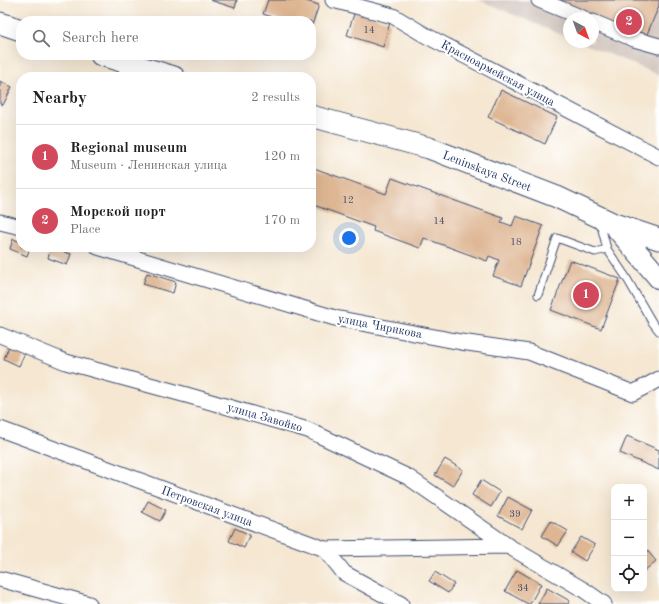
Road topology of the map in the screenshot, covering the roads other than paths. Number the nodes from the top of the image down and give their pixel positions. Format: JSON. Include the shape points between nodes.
{"nodes":[{"id":1,"x":333,"y":0,"type":"edge"},
{"id":2,"x":539,"y":0,"type":"edge"},
{"id":3,"x":568,"y":12,"type":"edge"},
{"id":4,"x":0,"y":23,"type":"edge"},
{"id":5,"x":599,"y":24,"type":"edge"},
{"id":6,"x":16,"y":28,"type":"edge"},
{"id":7,"x":659,"y":46,"type":"edge"},
{"id":8,"x":117,"y":60,"type":"edge"},
{"id":9,"x":157,"y":72,"type":"edge"},
{"id":10,"x":316,"y":117,"type":"edge"},
{"id":11,"x":659,"y":157,"type":"edge"},
{"id":12,"x":606,"y":221,"type":"junction"},
{"id":13,"x":0,"y":222,"type":"edge"},
{"id":14,"x":16,"y":226,"type":"edge"},
{"id":15,"x":659,"y":239,"type":"edge"},
{"id":16,"x":607,"y":249,"type":"junction"},
{"id":17,"x":115,"y":252,"type":"edge"},
{"id":18,"x":659,"y":278,"type":"edge"},
{"id":19,"x":538,"y":295,"type":"dead end"},
{"id":20,"x":659,"y":331,"type":"edge"},
{"id":21,"x":0,"y":335,"type":"edge"},
{"id":22,"x":659,"y":379,"type":"edge"},
{"id":23,"x":0,"y":429,"type":"edge"},
{"id":24,"x":508,"y":546,"type":"junction"},
{"id":25,"x":325,"y":549,"type":"junction"},
{"id":26,"x":0,"y":579,"type":"edge"},
{"id":27,"x":89,"y":604,"type":"edge"},
{"id":28,"x":401,"y":604,"type":"edge"},
{"id":29,"x":604,"y":604,"type":"edge"}],
"edges":[{"from":1,"to":11,"type":"street","name":"Красноармейская улица","via":[[393,16]]},
{"from":2,"to":3,"type":"street"},
{"from":4,"to":6,"type":"main road"},
{"from":5,"to":7,"type":"street"},
{"from":8,"to":9,"type":"main road"},
{"from":10,"to":12,"type":"main road","name":"Leninskaya Street","via":[[428,148],[557,197]]},
{"from":12,"to":15,"type":"main road","name":"Leninskaya Street"},
{"from":12,"to":16,"type":"lane"},
{"from":12,"to":18,"type":"main road"},
{"from":13,"to":14,"type":"street"},
{"from":16,"to":19,"type":"lane","via":[[596,252],[557,238]]},
{"from":16,"to":20,"type":"lane"},
{"from":17,"to":22,"type":"street","name":"улица Чирикова","via":[[335,318],[529,352],[633,393]]},
{"from":21,"to":24,"type":"street","name":"улица Завойко","via":[[66,362],[308,430],[408,477]]},
{"from":23,"to":25,"type":"street","name":"Петровская улица"},
{"from":24,"to":25,"type":"street"},
{"from":24,"to":29,"type":"street","name":"улица Завойко"},
{"from":25,"to":28,"type":"street","via":[[344,573]]},
{"from":26,"to":27,"type":"street"}]}
